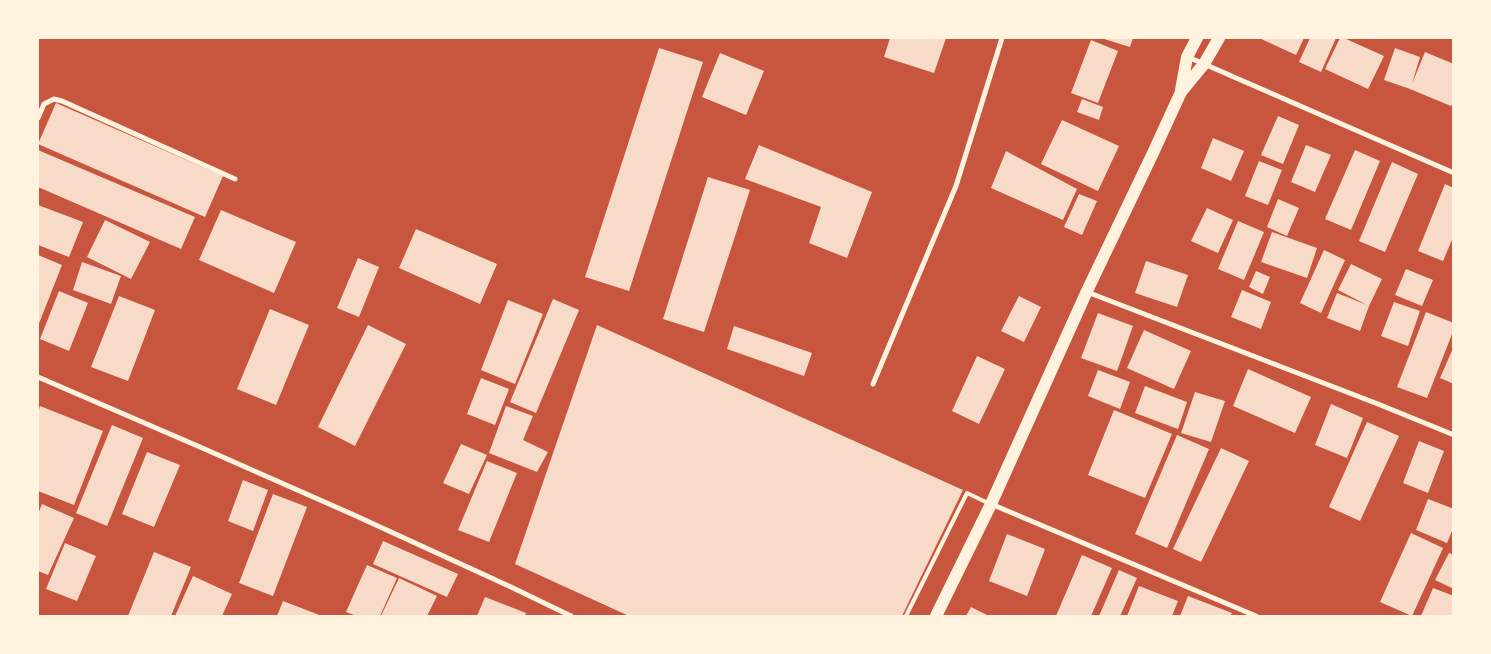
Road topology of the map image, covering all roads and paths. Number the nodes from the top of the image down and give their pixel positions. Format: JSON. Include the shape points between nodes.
{"nodes":[{"id":1,"x":1002,"y":38,"type":"edge"},
{"id":2,"x":1197,"y":38,"type":"edge"},
{"id":3,"x":1219,"y":38,"type":"edge"},
{"id":4,"x":1187,"y":57,"type":"junction"},
{"id":5,"x":1204,"y":64,"type":"junction"},
{"id":6,"x":1181,"y":92,"type":"junction"},
{"id":7,"x":38,"y":118,"type":"edge"},
{"id":8,"x":1454,"y":173,"type":"edge"},
{"id":9,"x":236,"y":179,"type":"dead end"},
{"id":10,"x":1087,"y":291,"type":"junction"},
{"id":11,"x":38,"y":377,"type":"edge"},
{"id":12,"x":873,"y":384,"type":"dead end"},
{"id":13,"x":1454,"y":435,"type":"edge"},
{"id":14,"x":991,"y":504,"type":"junction"},
{"id":15,"x":571,"y":616,"type":"edge"},
{"id":16,"x":906,"y":616,"type":"edge"},
{"id":17,"x":936,"y":616,"type":"edge"},
{"id":18,"x":1256,"y":616,"type":"edge"}],
"edges":[{"from":1,"to":12,"type":"street","via":[[956,186]]},
{"from":2,"to":4,"type":"main road"},
{"from":3,"to":5,"type":"main road"},
{"from":4,"to":5,"type":"street"},
{"from":4,"to":6,"type":"main road"},
{"from":5,"to":6,"type":"main road"},
{"from":5,"to":8,"type":"street"},
{"from":6,"to":10,"type":"main road"},
{"from":7,"to":9,"type":"street","via":[[44,104],[54,99],[62,101]]},
{"from":10,"to":13,"type":"street"},
{"from":10,"to":14,"type":"main road"},
{"from":11,"to":15,"type":"street","via":[[354,515]]},
{"from":14,"to":16,"type":"lane","via":[[967,493]]},
{"from":14,"to":17,"type":"main road"},
{"from":14,"to":18,"type":"street"}]}
